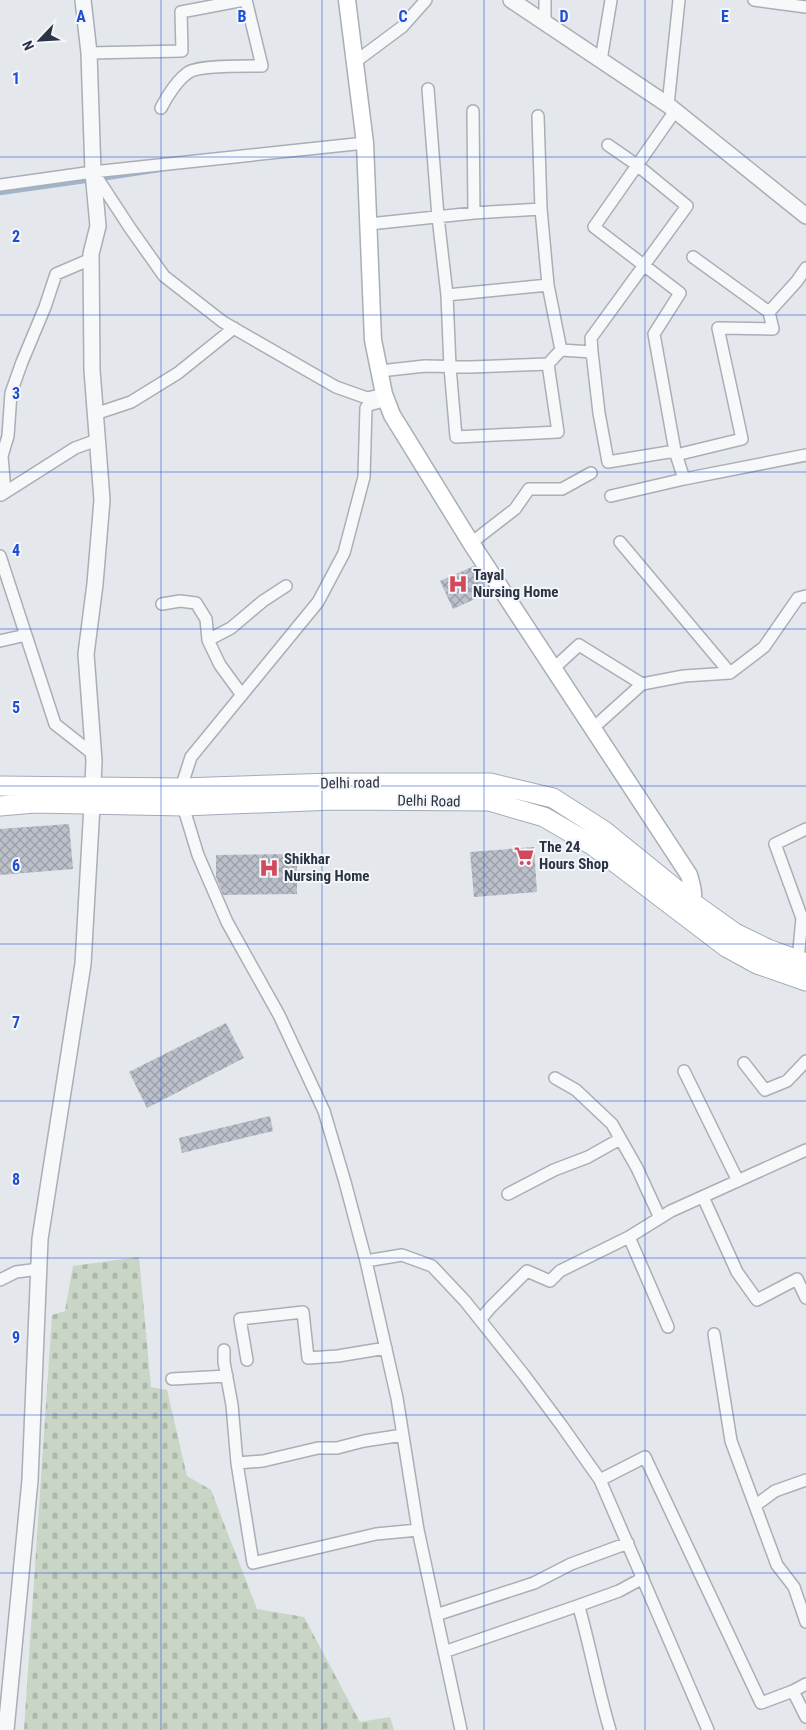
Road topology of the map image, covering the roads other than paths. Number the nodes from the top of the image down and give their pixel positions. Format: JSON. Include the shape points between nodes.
{"nodes":[{"id":1,"x":83,"y":0,"type":"edge"},
{"id":2,"x":245,"y":0,"type":"edge"},
{"id":3,"x":347,"y":0,"type":"edge"},
{"id":4,"x":426,"y":0,"type":"edge"},
{"id":5,"x":510,"y":0,"type":"edge"},
{"id":6,"x":545,"y":0,"type":"edge"},
{"id":7,"x":611,"y":0,"type":"edge"},
{"id":8,"x":679,"y":0,"type":"edge"},
{"id":9,"x":754,"y":0,"type":"edge"},
{"id":10,"x":759,"y":0,"type":"edge"},
{"id":11,"x":210,"y":3,"type":"edge"},
{"id":12,"x":806,"y":7,"type":"edge"},
{"id":13,"x":545,"y":23,"type":"junction"},
{"id":14,"x":182,"y":51,"type":"junction"},
{"id":15,"x":89,"y":53,"type":"junction"},
{"id":16,"x":601,"y":60,"type":"junction"},
{"id":17,"x":355,"y":62,"type":"junction"},
{"id":18,"x":190,"y":71,"type":"junction"},
{"id":19,"x":428,"y":89,"type":"dead end"},
{"id":20,"x":161,"y":108,"type":"dead end"},
{"id":21,"x":671,"y":108,"type":"junction"},
{"id":22,"x":473,"y":112,"type":"dead end"},
{"id":23,"x":538,"y":116,"type":"dead end"},
{"id":24,"x":365,"y":143,"type":"junction"},
{"id":25,"x":608,"y":145,"type":"dead end"},
{"id":26,"x":637,"y":165,"type":"junction"},
{"id":27,"x":95,"y":177,"type":"junction"},
{"id":28,"x":0,"y":185,"type":"edge"},
{"id":29,"x":541,"y":209,"type":"junction"},
{"id":30,"x":474,"y":213,"type":"junction"},
{"id":31,"x":806,"y":216,"type":"edge"},
{"id":32,"x":438,"y":217,"type":"junction"},
{"id":33,"x":369,"y":224,"type":"junction"},
{"id":34,"x":693,"y":257,"type":"dead end"},
{"id":35,"x":91,"y":259,"type":"junction"},
{"id":36,"x":644,"y":266,"type":"junction"},
{"id":37,"x":806,"y":268,"type":"edge"},
{"id":38,"x":548,"y":285,"type":"junction"},
{"id":39,"x":447,"y":295,"type":"junction"},
{"id":40,"x":769,"y":312,"type":"junction"},
{"id":41,"x":234,"y":328,"type":"junction"},
{"id":42,"x":561,"y":350,"type":"junction"},
{"id":43,"x":592,"y":352,"type":"junction"},
{"id":44,"x":548,"y":364,"type":"junction"},
{"id":45,"x":450,"y":367,"type":"junction"},
{"id":46,"x":380,"y":371,"type":"junction"},
{"id":47,"x":386,"y":397,"type":"junction"},
{"id":48,"x":95,"y":414,"type":"junction"},
{"id":49,"x":97,"y":440,"type":"junction"},
{"id":50,"x":675,"y":453,"type":"junction"},
{"id":51,"x":806,"y":455,"type":"edge"},
{"id":52,"x":591,"y":473,"type":"dead end"},
{"id":53,"x":684,"y":479,"type":"junction"},
{"id":54,"x":2,"y":494,"type":"edge"},
{"id":55,"x":611,"y":496,"type":"dead end"},
{"id":56,"x":620,"y":542,"type":"dead end"},
{"id":57,"x":470,"y":543,"type":"junction"},
{"id":58,"x":0,"y":556,"type":"edge"},
{"id":59,"x":286,"y":586,"type":"dead end"},
{"id":60,"x":806,"y":596,"type":"edge"},
{"id":61,"x":162,"y":604,"type":"dead end"},
{"id":62,"x":26,"y":635,"type":"junction"},
{"id":63,"x":0,"y":640,"type":"edge"},
{"id":64,"x":208,"y":640,"type":"junction"},
{"id":65,"x":553,"y":669,"type":"junction"},
{"id":66,"x":730,"y":673,"type":"junction"},
{"id":67,"x":642,"y":684,"type":"junction"},
{"id":68,"x":242,"y":695,"type":"junction"},
{"id":69,"x":592,"y":729,"type":"junction"},
{"id":70,"x":93,"y":754,"type":"junction"},
{"id":71,"x":0,"y":786,"type":"edge"},
{"id":72,"x":92,"y":796,"type":"junction"},
{"id":73,"x":182,"y":796,"type":"junction"},
{"id":74,"x":0,"y":806,"type":"edge"},
{"id":75,"x":806,"y":829,"type":"edge"},
{"id":76,"x":674,"y":852,"type":"junction"},
{"id":77,"x":661,"y":887,"type":"junction"},
{"id":78,"x":688,"y":909,"type":"junction"},
{"id":79,"x":802,"y":961,"type":"edge"},
{"id":80,"x":806,"y":981,"type":"edge"},
{"id":81,"x":806,"y":1061,"type":"edge"},
{"id":82,"x":744,"y":1063,"type":"dead end"},
{"id":83,"x":684,"y":1071,"type":"dead end"},
{"id":84,"x":554,"y":1078,"type":"dead end"},
{"id":85,"x":620,"y":1139,"type":"junction"},
{"id":86,"x":806,"y":1150,"type":"edge"},
{"id":87,"x":738,"y":1181,"type":"junction"},
{"id":88,"x":508,"y":1194,"type":"dead end"},
{"id":89,"x":703,"y":1196,"type":"junction"},
{"id":90,"x":660,"y":1218,"type":"junction"},
{"id":91,"x":629,"y":1237,"type":"junction"},
{"id":92,"x":366,"y":1261,"type":"junction"},
{"id":93,"x":39,"y":1269,"type":"junction"},
{"id":94,"x":802,"y":1277,"type":"edge"},
{"id":95,"x":0,"y":1280,"type":"edge"},
{"id":96,"x":806,"y":1298,"type":"edge"},
{"id":97,"x":480,"y":1320,"type":"junction"},
{"id":98,"x":668,"y":1327,"type":"dead end"},
{"id":99,"x":714,"y":1334,"type":"dead end"},
{"id":100,"x":386,"y":1348,"type":"junction"},
{"id":101,"x":224,"y":1350,"type":"dead end"},
{"id":102,"x":246,"y":1360,"type":"dead end"},
{"id":103,"x":227,"y":1376,"type":"junction"},
{"id":104,"x":172,"y":1379,"type":"dead end"},
{"id":105,"x":403,"y":1436,"type":"junction"},
{"id":106,"x":237,"y":1463,"type":"junction"},
{"id":107,"x":600,"y":1480,"type":"junction"},
{"id":108,"x":806,"y":1480,"type":"edge"},
{"id":109,"x":756,"y":1505,"type":"junction"},
{"id":110,"x":418,"y":1530,"type":"junction"},
{"id":111,"x":628,"y":1543,"type":"junction"},
{"id":112,"x":643,"y":1578,"type":"junction"},
{"id":113,"x":580,"y":1604,"type":"junction"},
{"id":114,"x":436,"y":1615,"type":"junction"},
{"id":115,"x":806,"y":1622,"type":"edge"},
{"id":116,"x":444,"y":1652,"type":"junction"},
{"id":117,"x":806,"y":1684,"type":"edge"},
{"id":118,"x":793,"y":1691,"type":"junction"},
{"id":119,"x":806,"y":1717,"type":"edge"},
{"id":120,"x":6,"y":1730,"type":"edge"},
{"id":121,"x":462,"y":1730,"type":"edge"},
{"id":122,"x":610,"y":1730,"type":"edge"},
{"id":123,"x":708,"y":1730,"type":"edge"}],
"edges":[{"from":1,"to":15,"type":"street"},
{"from":2,"to":11,"type":"street"},
{"from":2,"to":18,"type":"street","via":[[262,66],[219,66]]},
{"from":3,"to":17,"type":"main road"},
{"from":4,"to":17,"type":"street","via":[[402,27]]},
{"from":5,"to":13,"type":"street"},
{"from":6,"to":13,"type":"street"},
{"from":7,"to":16,"type":"street"},
{"from":8,"to":21,"type":"street"},
{"from":9,"to":10,"type":"street"},
{"from":10,"to":12,"type":"street"},
{"from":11,"to":14,"type":"street","via":[[181,12]]},
{"from":13,"to":16,"type":"street"},
{"from":14,"to":15,"type":"street"},
{"from":14,"to":18,"type":"street"},
{"from":15,"to":27,"type":"street"},
{"from":16,"to":21,"type":"street"},
{"from":17,"to":24,"type":"main road"},
{"from":18,"to":20,"type":"street","via":[[169,93]]},
{"from":19,"to":32,"type":"street"},
{"from":21,"to":26,"type":"street"},
{"from":21,"to":31,"type":"street"},
{"from":22,"to":30,"type":"street"},
{"from":23,"to":29,"type":"street"},
{"from":24,"to":27,"type":"street"},
{"from":24,"to":33,"type":"main road"},
{"from":25,"to":26,"type":"street"},
{"from":26,"to":36,"type":"street","via":[[687,206]]},
{"from":26,"to":36,"type":"street","via":[[594,227]]},
{"from":27,"to":28,"type":"street"},
{"from":27,"to":35,"type":"street","via":[[98,226]]},
{"from":27,"to":41,"type":"street","via":[[164,276]]},
{"from":29,"to":30,"type":"street"},
{"from":29,"to":38,"type":"street"},
{"from":30,"to":32,"type":"street"},
{"from":32,"to":33,"type":"street"},
{"from":32,"to":39,"type":"street"},
{"from":33,"to":46,"type":"main road","via":[[373,340]]},
{"from":34,"to":40,"type":"street"},
{"from":35,"to":48,"type":"street"},
{"from":35,"to":54,"type":"street","via":[[56,274],[22,362],[11,393],[8,436],[2,456]]},
{"from":36,"to":43,"type":"street","via":[[591,338]]},
{"from":36,"to":50,"type":"street","via":[[680,293],[654,334]]},
{"from":37,"to":40,"type":"street"},
{"from":38,"to":39,"type":"street"},
{"from":38,"to":42,"type":"street"},
{"from":39,"to":45,"type":"street"},
{"from":40,"to":50,"type":"street","via":[[773,329],[718,328],[742,439]]},
{"from":41,"to":47,"type":"street","via":[[336,387],[367,398]]},
{"from":41,"to":48,"type":"street","via":[[178,373],[131,402]]},
{"from":42,"to":43,"type":"street"},
{"from":42,"to":44,"type":"street"},
{"from":43,"to":50,"type":"street","via":[[608,462]]},
{"from":44,"to":45,"type":"street"},
{"from":44,"to":45,"type":"street","via":[[558,432],[456,437]]},
{"from":45,"to":46,"type":"street"},
{"from":46,"to":47,"type":"main road"},
{"from":47,"to":57,"type":"main road","via":[[392,414]]},
{"from":47,"to":68,"type":"street","via":[[366,408],[364,477],[344,553],[318,602]]},
{"from":48,"to":49,"type":"street"},
{"from":49,"to":54,"type":"street","via":[[75,448]]},
{"from":49,"to":70,"type":"street","via":[[102,500],[86,654]]},
{"from":50,"to":53,"type":"street"},
{"from":51,"to":53,"type":"street"},
{"from":52,"to":57,"type":"street","via":[[562,489],[529,489],[515,509]]},
{"from":53,"to":55,"type":"street"},
{"from":56,"to":66,"type":"street"},
{"from":57,"to":65,"type":"main road"},
{"from":58,"to":62,"type":"street"},
{"from":59,"to":64,"type":"street","via":[[263,600],[231,628]]},
{"from":60,"to":66,"type":"street","via":[[798,598],[764,647]]},
{"from":61,"to":64,"type":"street","via":[[196,603],[206,619]]},
{"from":62,"to":63,"type":"street"},
{"from":62,"to":70,"type":"street","via":[[55,724]]},
{"from":64,"to":68,"type":"street","via":[[220,666]]},
{"from":65,"to":67,"type":"street","via":[[579,645]]},
{"from":65,"to":69,"type":"main road"},
{"from":66,"to":67,"type":"street","via":[[684,676]]},
{"from":67,"to":69,"type":"street"},
{"from":68,"to":73,"type":"street","via":[[191,758]]},
{"from":69,"to":76,"type":"main road"},
{"from":70,"to":72,"type":"street"},
{"from":71,"to":72,"type":"main road"},
{"from":72,"to":73,"type":"main road","name":"Delhi Road"},
{"from":72,"to":74,"type":"main road","name":"Delhi Road"},
{"from":72,"to":93,"type":"street","via":[[84,964],[40,1239]]},
{"from":73,"to":77,"type":"main road","name":"Delhi Road","via":[[489,801],[544,817]]},
{"from":73,"to":92,"type":"street","via":[[198,856],[227,922],[278,1015],[324,1111]]},
{"from":75,"to":79,"type":"street","via":[[775,844],[802,918]]},
{"from":76,"to":77,"type":"main road"},
{"from":76,"to":78,"type":"main road","via":[[688,874],[693,890]]},
{"from":77,"to":78,"type":"main road","name":"Delhi Road"},
{"from":78,"to":79,"type":"main road","name":"Delhi Road","via":[[768,949]]},
{"from":78,"to":80,"type":"main road","name":"Delhi Road","via":[[734,951],[757,964]]},
{"from":81,"to":82,"type":"street","via":[[787,1081],[765,1090]]},
{"from":83,"to":87,"type":"street"},
{"from":84,"to":85,"type":"street","via":[[576,1090],[612,1124]]},
{"from":85,"to":88,"type":"street"},
{"from":85,"to":90,"type":"street"},
{"from":86,"to":87,"type":"street"},
{"from":87,"to":89,"type":"street"},
{"from":89,"to":90,"type":"street"},
{"from":89,"to":94,"type":"street","via":[[737,1272],[756,1300]]},
{"from":90,"to":91,"type":"street"},
{"from":91,"to":97,"type":"street","via":[[560,1271],[550,1281],[527,1271]]},
{"from":91,"to":98,"type":"street"},
{"from":92,"to":97,"type":"street","via":[[402,1256],[432,1266]]},
{"from":92,"to":100,"type":"street"},
{"from":93,"to":95,"type":"street","via":[[16,1272]]},
{"from":93,"to":120,"type":"street","via":[[30,1480]]},
{"from":94,"to":96,"type":"street"},
{"from":97,"to":107,"type":"street"},
{"from":99,"to":109,"type":"street","via":[[731,1441]]},
{"from":100,"to":102,"type":"street","via":[[308,1358],[303,1312],[240,1319]]},
{"from":100,"to":105,"type":"street"},
{"from":101,"to":103,"type":"street"},
{"from":103,"to":104,"type":"street"},
{"from":103,"to":106,"type":"street"},
{"from":105,"to":106,"type":"street"},
{"from":105,"to":110,"type":"street"},
{"from":106,"to":110,"type":"street","via":[[253,1563],[376,1534]]},
{"from":107,"to":111,"type":"street"},
{"from":107,"to":118,"type":"street","via":[[645,1457],[761,1703]]},
{"from":108,"to":109,"type":"street","via":[[775,1491]]},
{"from":109,"to":115,"type":"street","via":[[777,1565],[794,1587]]},
{"from":110,"to":114,"type":"street"},
{"from":111,"to":112,"type":"street"},
{"from":111,"to":114,"type":"street","via":[[571,1564],[534,1583]]},
{"from":112,"to":113,"type":"street","via":[[619,1591]]},
{"from":112,"to":123,"type":"street"},
{"from":113,"to":116,"type":"street"},
{"from":113,"to":122,"type":"street"},
{"from":114,"to":116,"type":"street"},
{"from":116,"to":121,"type":"street"},
{"from":117,"to":118,"type":"street"},
{"from":118,"to":119,"type":"street"}]}
